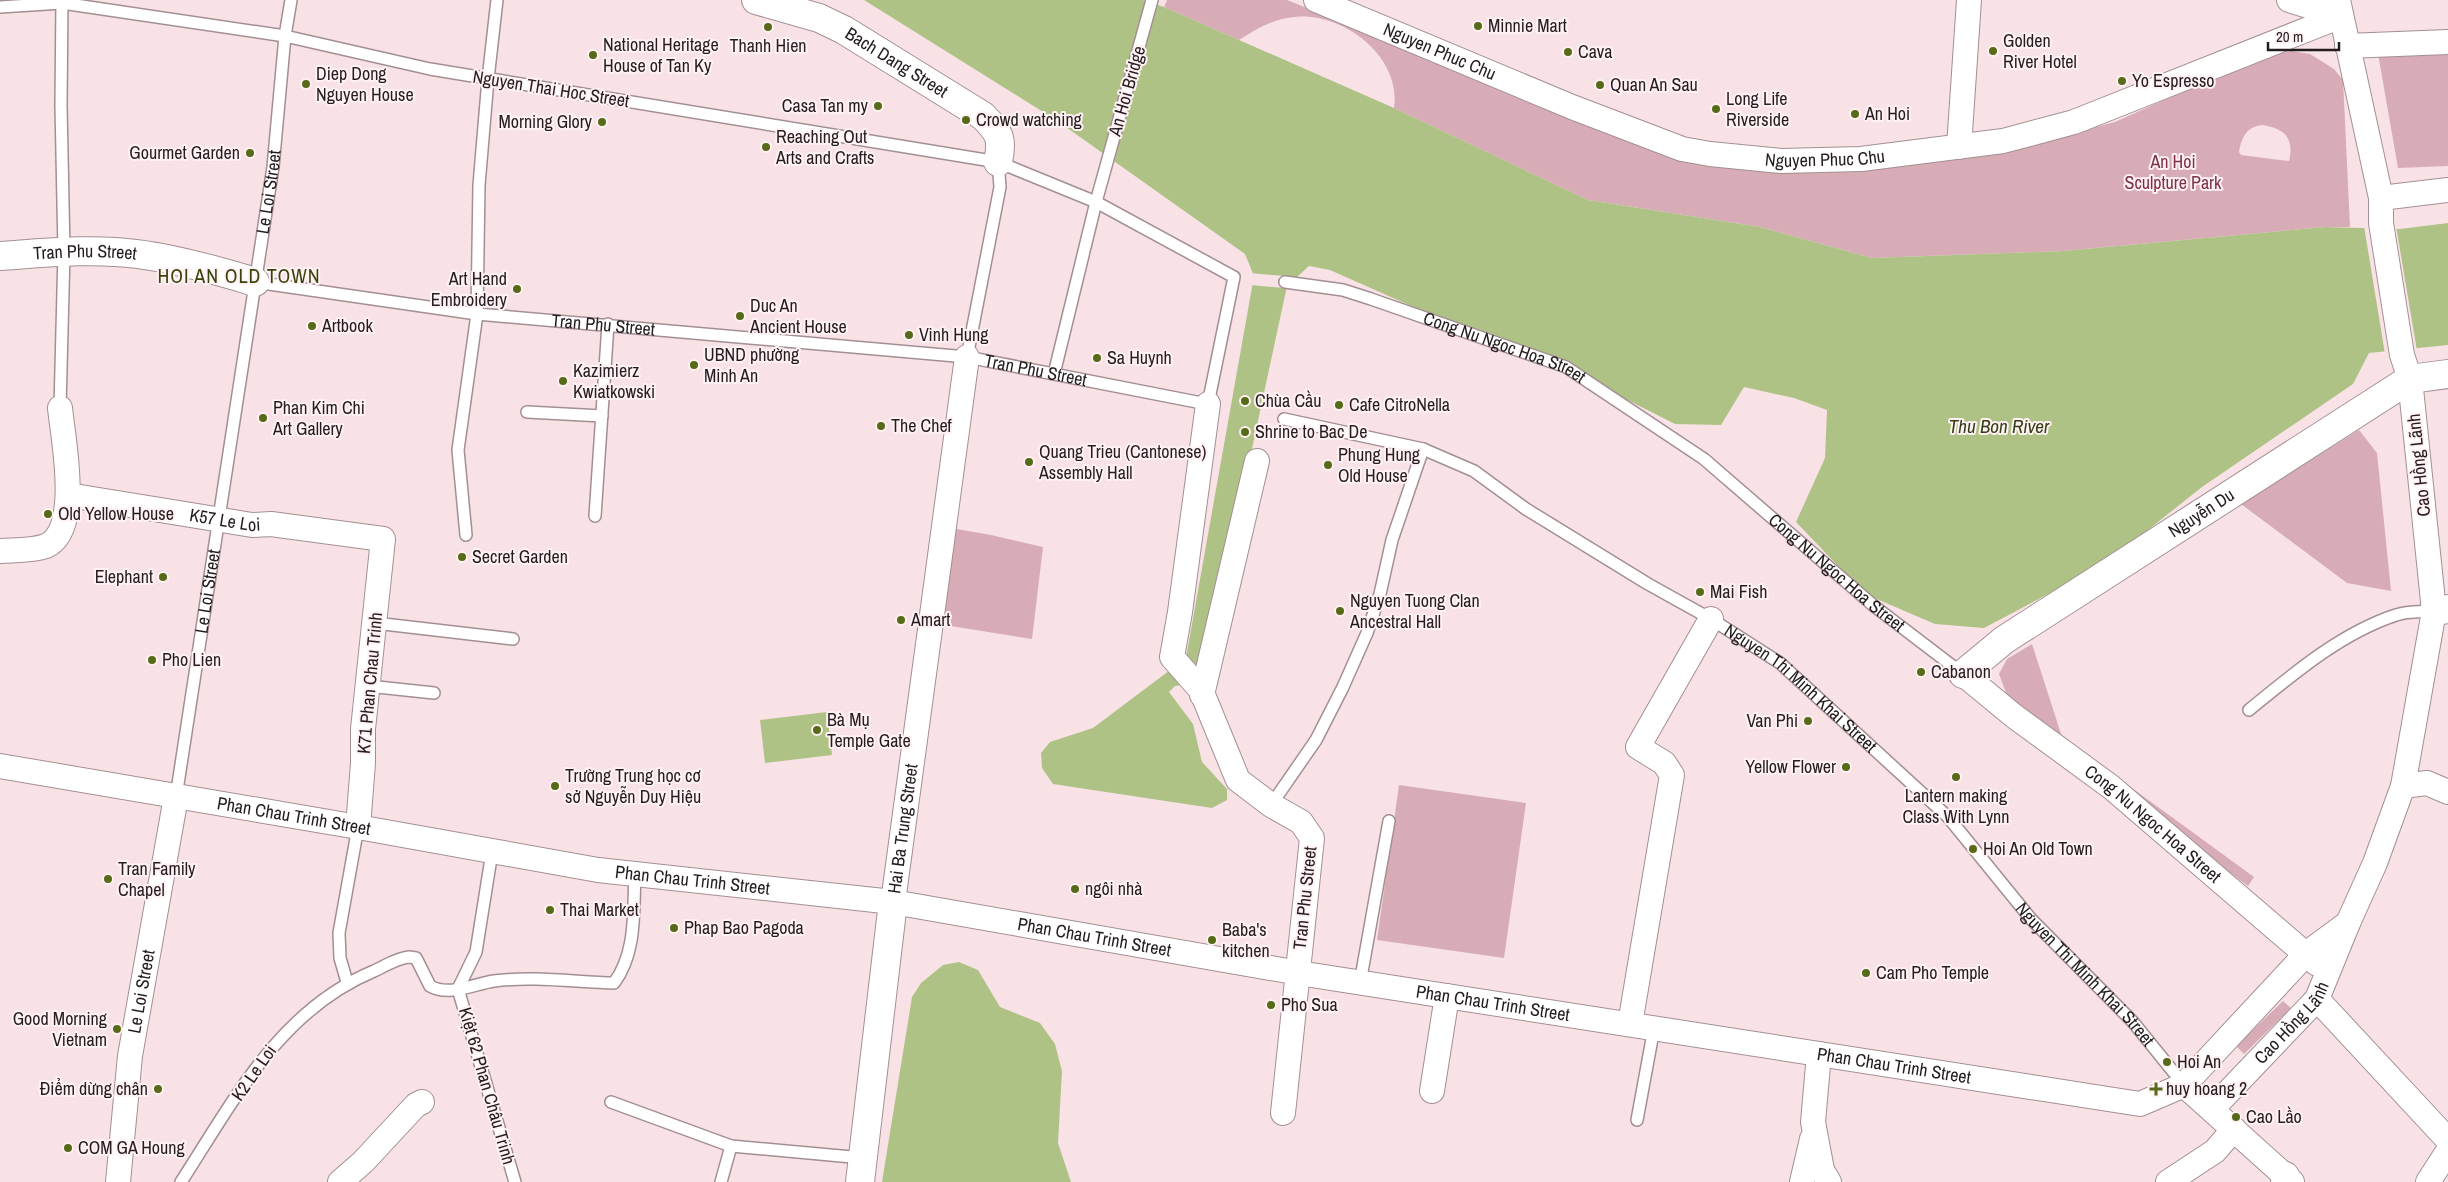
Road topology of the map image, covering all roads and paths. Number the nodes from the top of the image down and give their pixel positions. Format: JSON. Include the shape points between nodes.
{"nodes":[{"id":1,"x":291,"y":0,"type":"edge"},
{"id":2,"x":497,"y":0,"type":"edge"},
{"id":3,"x":756,"y":0,"type":"edge"},
{"id":4,"x":1969,"y":0,"type":"edge"},
{"id":5,"x":2289,"y":0,"type":"edge"},
{"id":6,"x":62,"y":1,"type":"edge"},
{"id":7,"x":1152,"y":1,"type":"edge"},
{"id":8,"x":1323,"y":1,"type":"edge"},
{"id":9,"x":0,"y":7,"type":"edge"},
{"id":10,"x":2340,"y":8,"type":"edge"},
{"id":11,"x":285,"y":36,"type":"junction"},
{"id":12,"x":2448,"y":42,"type":"edge"},
{"id":13,"x":2347,"y":46,"type":"junction"},
{"id":14,"x":488,"y":79,"type":"junction"},
{"id":15,"x":1959,"y":147,"type":"junction"},
{"id":16,"x":998,"y":162,"type":"junction"},
{"id":17,"x":2448,"y":190,"type":"edge"},
{"id":18,"x":2381,"y":198,"type":"junction"},
{"id":19,"x":1096,"y":202,"type":"junction"},
{"id":20,"x":64,"y":252,"type":"junction"},
{"id":21,"x":0,"y":256,"type":"edge"},
{"id":22,"x":255,"y":282,"type":"junction"},
{"id":23,"x":1285,"y":282,"type":"dead end"},
{"id":24,"x":477,"y":314,"type":"junction"},
{"id":25,"x":608,"y":324,"type":"junction"},
{"id":26,"x":967,"y":357,"type":"junction"},
{"id":27,"x":2406,"y":367,"type":"junction"},
{"id":28,"x":1054,"y":374,"type":"junction"},
{"id":29,"x":2448,"y":374,"type":"edge"},
{"id":30,"x":1211,"y":405,"type":"junction"},
{"id":31,"x":60,"y":408,"type":"joint"},
{"id":32,"x":527,"y":412,"type":"dead end"},
{"id":33,"x":602,"y":416,"type":"junction"},
{"id":34,"x":1284,"y":419,"type":"dead end"},
{"id":35,"x":1423,"y":449,"type":"junction"},
{"id":36,"x":1257,"y":461,"type":"dead end"},
{"id":37,"x":68,"y":495,"type":"junction"},
{"id":38,"x":595,"y":516,"type":"dead end"},
{"id":39,"x":218,"y":518,"type":"junction"},
{"id":40,"x":466,"y":534,"type":"dead end"},
{"id":41,"x":383,"y":539,"type":"joint"},
{"id":42,"x":0,"y":551,"type":"edge"},
{"id":43,"x":2441,"y":610,"type":"edge"},
{"id":44,"x":1711,"y":619,"type":"junction"},
{"id":45,"x":374,"y":623,"type":"junction"},
{"id":46,"x":513,"y":639,"type":"dead end"},
{"id":47,"x":1963,"y":674,"type":"junction"},
{"id":48,"x":368,"y":686,"type":"junction"},
{"id":49,"x":1202,"y":692,"type":"junction"},
{"id":50,"x":434,"y":693,"type":"dead end"},
{"id":51,"x":2249,"y":710,"type":"dead end"},
{"id":52,"x":0,"y":766,"type":"edge"},
{"id":53,"x":2403,"y":786,"type":"junction"},
{"id":54,"x":2448,"y":792,"type":"edge"},
{"id":55,"x":176,"y":797,"type":"junction"},
{"id":56,"x":1271,"y":804,"type":"junction"},
{"id":57,"x":1389,"y":821,"type":"dead end"},
{"id":58,"x":358,"y":827,"type":"junction"},
{"id":59,"x":492,"y":852,"type":"junction"},
{"id":60,"x":635,"y":874,"type":"junction"},
{"id":61,"x":893,"y":902,"type":"junction"},
{"id":62,"x":2348,"y":923,"type":"junction"},
{"id":63,"x":2306,"y":954,"type":"junction"},
{"id":64,"x":1297,"y":972,"type":"junction"},
{"id":65,"x":2328,"y":974,"type":"junction"},
{"id":66,"x":347,"y":982,"type":"junction"},
{"id":67,"x":1360,"y":983,"type":"junction"},
{"id":68,"x":458,"y":989,"type":"junction"},
{"id":69,"x":1447,"y":996,"type":"junction"},
{"id":70,"x":2317,"y":999,"type":"junction"},
{"id":71,"x":1630,"y":1024,"type":"junction"},
{"id":72,"x":1654,"y":1028,"type":"junction"},
{"id":73,"x":1819,"y":1054,"type":"junction"},
{"id":74,"x":2184,"y":1085,"type":"junction"},
{"id":75,"x":1432,"y":1091,"type":"dead end"},
{"id":76,"x":422,"y":1102,"type":"dead end"},
{"id":77,"x":611,"y":1102,"type":"dead end"},
{"id":78,"x":2212,"y":1109,"type":"junction"},
{"id":79,"x":1283,"y":1114,"type":"dead end"},
{"id":80,"x":1637,"y":1120,"type":"dead end"},
{"id":81,"x":2234,"y":1129,"type":"junction"},
{"id":82,"x":1814,"y":1130,"type":"junction"},
{"id":83,"x":2448,"y":1140,"type":"edge"},
{"id":84,"x":731,"y":1146,"type":"junction"},
{"id":85,"x":2448,"y":1151,"type":"edge"},
{"id":86,"x":861,"y":1170,"type":"edge"},
{"id":87,"x":2287,"y":1180,"type":"edge"},
{"id":88,"x":118,"y":1182,"type":"edge"},
{"id":89,"x":181,"y":1182,"type":"edge"},
{"id":90,"x":340,"y":1182,"type":"edge"},
{"id":91,"x":515,"y":1182,"type":"edge"},
{"id":92,"x":721,"y":1182,"type":"edge"},
{"id":93,"x":1802,"y":1182,"type":"edge"},
{"id":94,"x":1829,"y":1182,"type":"edge"},
{"id":95,"x":2168,"y":1182,"type":"edge"},
{"id":96,"x":2428,"y":1182,"type":"edge"}],
"edges":[{"from":1,"to":11,"type":"lane","name":"Le Loi Street"},
{"from":2,"to":14,"type":"lane"},
{"from":3,"to":16,"type":"street","name":"Bach Dang Street","via":[[819,18],[844,30],[983,116],[996,129],[1002,144]]},
{"from":4,"to":15,"type":"street"},
{"from":5,"to":10,"type":"street"},
{"from":6,"to":9,"type":"lane","name":"Nguyen Thai Hoc Street"},
{"from":6,"to":11,"type":"lane","name":"Nguyen Thai Hoc Street"},
{"from":6,"to":20,"type":"lane"},
{"from":7,"to":19,"type":"lane","name":"An Hoi Bridge"},
{"from":8,"to":15,"type":"street","name":"Nguyen Phuc Chu","via":[[1572,107],[1682,149],[1781,161],[1861,159]]},
{"from":10,"to":13,"type":"street","name":"Cao Hồng Lãnh"},
{"from":10,"to":15,"type":"street","name":"Nguyen Phuc Chu","via":[[2074,122],[2003,140]]},
{"from":11,"to":14,"type":"lane","name":"Nguyen Thai Hoc Street"},
{"from":11,"to":22,"type":"lane","name":"Le Loi Street","via":[[272,167]]},
{"from":12,"to":13,"type":"street"},
{"from":13,"to":18,"type":"street","name":"Cao Hồng Lãnh"},
{"from":14,"to":16,"type":"lane","name":"Nguyen Thai Hoc Street"},
{"from":14,"to":24,"type":"lane","via":[[479,186]]},
{"from":16,"to":19,"type":"lane","name":"Nguyen Thai Hoc Street"},
{"from":16,"to":26,"type":"lane","via":[[1000,187]]},
{"from":17,"to":18,"type":"street"},
{"from":18,"to":27,"type":"street","name":"Cao Hồng Lãnh","via":[[2382,223]]},
{"from":19,"to":28,"type":"lane","name":"An Hoi Bridge"},
{"from":19,"to":30,"type":"lane","via":[[1234,277]]},
{"from":20,"to":21,"type":"street","name":"Tran Phu Street"},
{"from":20,"to":22,"type":"street","name":"Tran Phu Street","via":[[135,254],[212,268]]},
{"from":20,"to":31,"type":"lane"},
{"from":22,"to":24,"type":"lane","name":"Tran Phu Street"},
{"from":22,"to":39,"type":"lane","name":"Le Loi Street"},
{"from":23,"to":47,"type":"lane","name":"Cong Nu Ngoc Hoa Street","via":[[1342,290],[1566,367],[1704,459],[1874,606]]},
{"from":24,"to":25,"type":"lane","name":"Tran Phu Street"},
{"from":24,"to":40,"type":"lane","via":[[458,450]]},
{"from":25,"to":26,"type":"lane","name":"Tran Phu Street"},
{"from":25,"to":33,"type":"lane"},
{"from":26,"to":28,"type":"lane","name":"Tran Phu Street"},
{"from":26,"to":61,"type":"street","name":"Hai Ba Trung Street"},
{"from":27,"to":29,"type":"street","name":"Nguyễn Du"},
{"from":27,"to":43,"type":"street","name":"Cao Hồng Lãnh"},
{"from":27,"to":47,"type":"street","name":"Nguyễn Du","via":[[2004,640]]},
{"from":28,"to":30,"type":"lane","name":"Tran Phu Street"},
{"from":30,"to":49,"type":"street","name":"Tran Phu Street","via":[[1172,657]]},
{"from":31,"to":37,"type":"street"},
{"from":32,"to":33,"type":"lane"},
{"from":33,"to":38,"type":"lane"},
{"from":34,"to":35,"type":"lane","name":"Nguyen Thi Minh Khai Street"},
{"from":35,"to":44,"type":"lane","name":"Nguyen Thi Minh Khai Street","via":[[1474,471],[1534,514]]},
{"from":35,"to":56,"type":"lane","via":[[1392,540],[1367,633],[1316,740]]},
{"from":36,"to":49,"type":"street"},
{"from":37,"to":39,"type":"street","name":"K57 Le Loi"},
{"from":37,"to":42,"type":"street","via":[[64,525],[56,537],[46,545]]},
{"from":39,"to":41,"type":"street","name":"K57 Le Loi"},
{"from":39,"to":55,"type":"lane","name":"Le Loi Street"},
{"from":41,"to":45,"type":"street","name":"K71 Phan Chau Trinh"},
{"from":43,"to":51,"type":"lane","via":[[2397,614],[2364,628],[2301,668]]},
{"from":43,"to":53,"type":"street","name":"Cao Hồng Lãnh"},
{"from":44,"to":71,"type":"street","via":[[1638,747],[1664,763],[1672,775]]},
{"from":44,"to":74,"type":"lane","name":"Nguyen Thi Minh Khai Street","via":[[1780,663],[1948,817],[2031,919],[2133,1022]]},
{"from":45,"to":46,"type":"lane"},
{"from":45,"to":48,"type":"street","name":"K71 Phan Chau Trinh"},
{"from":47,"to":63,"type":"street","name":"Cong Nu Ngoc Hoa Street","via":[[2111,787]]},
{"from":48,"to":50,"type":"lane"},
{"from":48,"to":58,"type":"street","name":"K71 Phan Chau Trinh"},
{"from":49,"to":56,"type":"street","name":"Tran Phu Street","via":[[1238,780]]},
{"from":52,"to":55,"type":"street","name":"Phan Chau Trinh Street"},
{"from":53,"to":54,"type":"street","via":[[2427,783]]},
{"from":53,"to":62,"type":"street","name":"Cao Hồng Lãnh","via":[[2375,864]]},
{"from":55,"to":58,"type":"street","name":"Phan Chau Trinh Street"},
{"from":55,"to":88,"type":"street","name":"Le Loi Street","via":[[130,1056]]},
{"from":56,"to":64,"type":"street","name":"Tran Phu Street","via":[[1301,822],[1312,838]]},
{"from":57,"to":67,"type":"lane"},
{"from":58,"to":59,"type":"street","name":"Phan Chau Trinh Street"},
{"from":58,"to":66,"type":"lane","via":[[339,933],[340,958]]},
{"from":59,"to":60,"type":"street","name":"Phan Chau Trinh Street"},
{"from":59,"to":68,"type":"lane","name":"Kiệt 62 Phan Châu Trinh","via":[[476,952]]},
{"from":60,"to":61,"type":"street","name":"Phan Chau Trinh Street"},
{"from":60,"to":68,"type":"lane","name":"Kiệt 62 Phan Châu Trinh","via":[[629,952],[624,970],[614,983],[494,981]]},
{"from":61,"to":64,"type":"street","name":"Phan Chau Trinh Street"},
{"from":61,"to":86,"type":"street","name":"Hai Ba Trung Street"},
{"from":62,"to":63,"type":"street","name":"Cao Hồng Lãnh"},
{"from":62,"to":65,"type":"street","name":"Cao Hồng Lãnh"},
{"from":63,"to":65,"type":"street","name":"Cong Nu Ngoc Hoa Street"},
{"from":63,"to":74,"type":"street","name":"Cao Hồng Lãnh"},
{"from":64,"to":67,"type":"street","name":"Phan Chau Trinh Street"},
{"from":64,"to":79,"type":"street","name":"Tran Phu Street"},
{"from":65,"to":70,"type":"street","name":"Cao Hồng Lãnh"},
{"from":66,"to":68,"type":"lane","name":"K2 Le Loi","via":[[412,957],[416,958],[430,986],[442,990]]},
{"from":66,"to":89,"type":"lane","name":"K2 Le Loi","via":[[280,1037]]},
{"from":67,"to":69,"type":"street","name":"Phan Chau Trinh Street"},
{"from":68,"to":91,"type":"lane","name":"Kiệt 62 Phan Châu Trinh"},
{"from":69,"to":71,"type":"street","name":"Phan Chau Trinh Street"},
{"from":69,"to":75,"type":"street"},
{"from":70,"to":78,"type":"street","name":"Cao Hồng Lãnh"},
{"from":70,"to":83,"type":"street"},
{"from":71,"to":72,"type":"street","name":"Phan Chau Trinh Street"},
{"from":72,"to":73,"type":"street","name":"Phan Chau Trinh Street"},
{"from":72,"to":80,"type":"lane"},
{"from":73,"to":74,"type":"street","name":"Phan Chau Trinh Street","via":[[2140,1104]]},
{"from":73,"to":82,"type":"street"},
{"from":74,"to":78,"type":"street","name":"Nguyen Thi Minh Khai Street"},
{"from":76,"to":90,"type":"street"},
{"from":77,"to":84,"type":"lane"},
{"from":78,"to":81,"type":"street","name":"Nguyen Thi Minh Khai Street"},
{"from":81,"to":87,"type":"street","name":"Nguyen Thi Minh Khai Street"},
{"from":81,"to":95,"type":"street","via":[[2215,1150]]},
{"from":82,"to":93,"type":"street"},
{"from":82,"to":94,"type":"street","via":[[1822,1170]]},
{"from":84,"to":86,"type":"lane"},
{"from":84,"to":92,"type":"lane"},
{"from":85,"to":96,"type":"street"}]}
